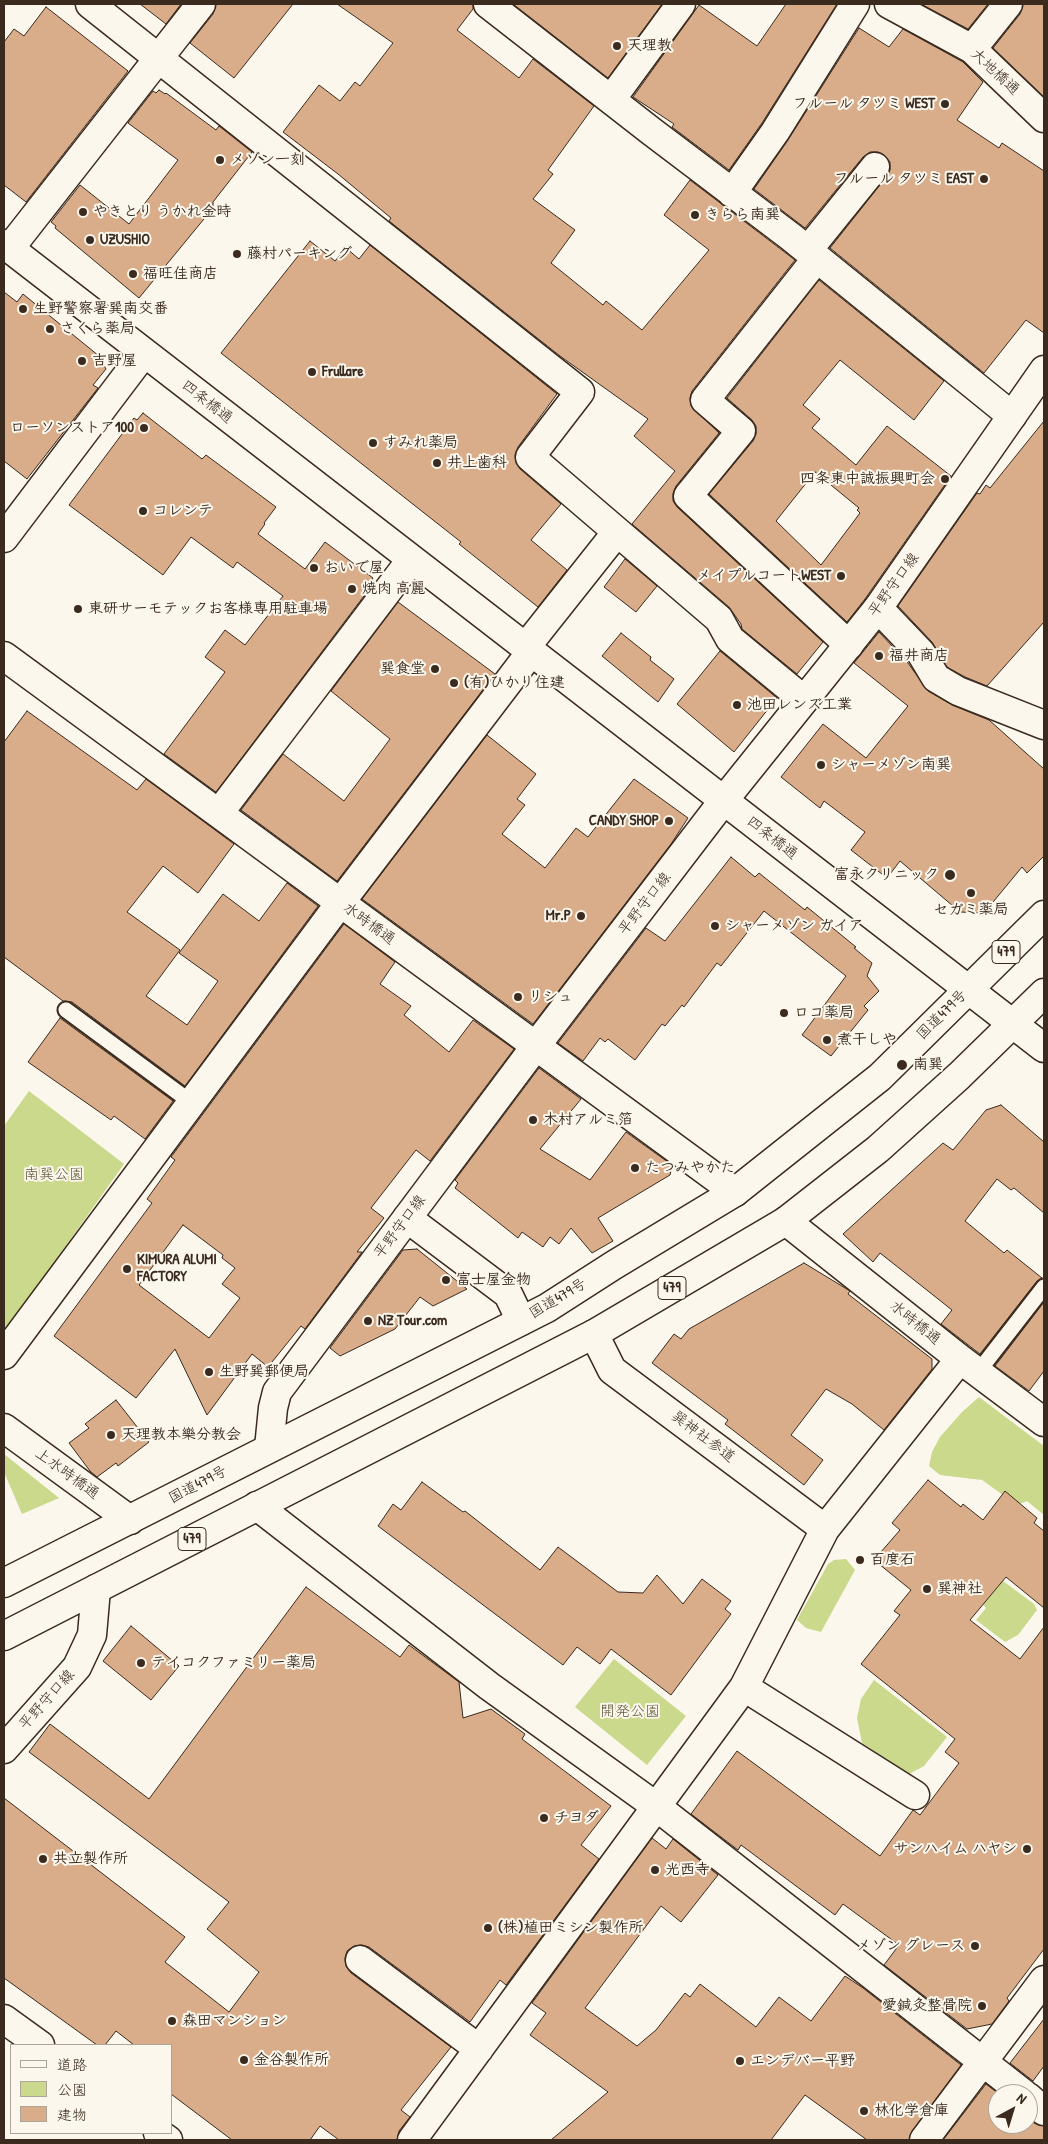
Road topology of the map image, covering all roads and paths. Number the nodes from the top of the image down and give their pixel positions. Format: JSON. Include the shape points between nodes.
{"nodes":[{"id":1,"x":90,"y":4,"type":"edge"},
{"id":2,"x":201,"y":4,"type":"edge"},
{"id":3,"x":488,"y":4,"type":"edge"},
{"id":4,"x":681,"y":4,"type":"edge"},
{"id":5,"x":855,"y":4,"type":"edge"},
{"id":6,"x":889,"y":4,"type":"edge"},
{"id":7,"x":1008,"y":4,"type":"edge"},
{"id":8,"x":972,"y":49,"type":"junction"},
{"id":9,"x":160,"y":58,"type":"junction"},
{"id":10,"x":607,"y":96,"type":"junction"},
{"id":11,"x":1044,"y":118,"type":"edge"},
{"id":12,"x":875,"y":167,"type":"dead end"},
{"id":13,"x":732,"y":193,"type":"junction"},
{"id":14,"x":7,"y":246,"type":"edge"},
{"id":15,"x":812,"y":254,"type":"junction"},
{"id":16,"x":144,"y":353,"type":"junction"},
{"id":17,"x":1044,"y":370,"type":"edge"},
{"id":18,"x":1012,"y":416,"type":"junction"},
{"id":19,"x":617,"y":532,"type":"junction"},
{"id":20,"x":4,"y":538,"type":"edge"},
{"id":21,"x":411,"y":560,"type":"junction"},
{"id":22,"x":878,"y":608,"type":"junction"},
{"id":23,"x":849,"y":645,"type":"junction"},
{"id":24,"x":528,"y":650,"type":"junction"},
{"id":25,"x":4,"y":656,"type":"edge"},
{"id":26,"x":804,"y":700,"type":"junction"},
{"id":27,"x":1044,"y":725,"type":"edge"},
{"id":28,"x":724,"y":800,"type":"junction"},
{"id":29,"x":219,"y":813,"type":"junction"},
{"id":30,"x":340,"y":902,"type":"junction"},
{"id":31,"x":1044,"y":915,"type":"edge"},
{"id":32,"x":967,"y":989,"type":"junction"},
{"id":33,"x":1044,"y":994,"type":"edge"},
{"id":34,"x":66,"y":1010,"type":"dead end"},
{"id":35,"x":1013,"y":1023,"type":"junction"},
{"id":36,"x":535,"y":1047,"type":"junction"},
{"id":37,"x":1044,"y":1048,"type":"edge"},
{"id":38,"x":192,"y":1103,"type":"junction"},
{"id":39,"x":735,"y":1192,"type":"junction"},
{"id":40,"x":407,"y":1218,"type":"junction"},
{"id":41,"x":786,"y":1221,"type":"junction"},
{"id":42,"x":1044,"y":1287,"type":"edge"},
{"id":43,"x":521,"y":1321,"type":"junction"},
{"id":44,"x":594,"y":1334,"type":"junction"},
{"id":45,"x":4,"y":1356,"type":"edge"},
{"id":46,"x":969,"y":1365,"type":"junction"},
{"id":47,"x":1044,"y":1422,"type":"edge"},
{"id":48,"x":4,"y":1428,"type":"edge"},
{"id":49,"x":270,"y":1448,"type":"junction"},
{"id":50,"x":257,"y":1506,"type":"junction"},
{"id":51,"x":130,"y":1520,"type":"junction"},
{"id":52,"x":825,"y":1529,"type":"junction"},
{"id":53,"x":4,"y":1583,"type":"edge"},
{"id":54,"x":96,"y":1590,"type":"junction"},
{"id":55,"x":4,"y":1636,"type":"edge"},
{"id":56,"x":744,"y":1687,"type":"junction"},
{"id":57,"x":4,"y":1750,"type":"edge"},
{"id":58,"x":915,"y":1795,"type":"dead end"},
{"id":59,"x":656,"y":1807,"type":"junction"},
{"id":60,"x":360,"y":1960,"type":"dead end"},
{"id":61,"x":1044,"y":1980,"type":"edge"},
{"id":62,"x":4,"y":2018,"type":"edge"},
{"id":63,"x":39,"y":2044,"type":"edge"},
{"id":64,"x":479,"y":2049,"type":"junction"},
{"id":65,"x":983,"y":2061,"type":"junction"},
{"id":66,"x":1012,"y":2084,"type":"edge"},
{"id":67,"x":412,"y":2140,"type":"edge"},
{"id":68,"x":924,"y":2140,"type":"edge"}],
"edges":[{"from":1,"to":9,"type":"main road"},
{"from":2,"to":9,"type":"main road"},
{"from":3,"to":10,"type":"main road"},
{"from":4,"to":10,"type":"main road","via":[[618,90]]},
{"from":5,"to":13,"type":"main road","via":[[775,132]]},
{"from":6,"to":8,"type":"main road","name":"大地橋通"},
{"from":7,"to":8,"type":"main road"},
{"from":8,"to":11,"type":"main road","name":"大地橋通"},
{"from":9,"to":14,"type":"main road"},
{"from":9,"to":19,"type":"main road","via":[[580,392],[530,456]]},
{"from":10,"to":13,"type":"main road"},
{"from":12,"to":15,"type":"main road"},
{"from":13,"to":15,"type":"main road"},
{"from":14,"to":16,"type":"main road","name":"四条橋通"},
{"from":15,"to":18,"type":"main road"},
{"from":15,"to":23,"type":"main road","via":[[705,400],[741,431],[688,496]]},
{"from":16,"to":20,"type":"main road"},
{"from":16,"to":21,"type":"main road","name":"四条橋通"},
{"from":17,"to":18,"type":"main road","name":"平野守口線"},
{"from":18,"to":22,"type":"main road","name":"平野守口線"},
{"from":19,"to":24,"type":"main road"},
{"from":19,"to":26,"type":"main road","via":[[719,619],[730,639]]},
{"from":21,"to":24,"type":"main road","name":"四条橋通"},
{"from":21,"to":29,"type":"main road"},
{"from":22,"to":23,"type":"main road","name":"平野守口線"},
{"from":22,"to":27,"type":"main road","via":[[921,653],[936,678],[958,691]]},
{"from":23,"to":26,"type":"main road","name":"平野守口線"},
{"from":24,"to":28,"type":"main road","name":"四条橋通"},
{"from":24,"to":30,"type":"main road"},
{"from":25,"to":29,"type":"main road","name":"水時橋通"},
{"from":26,"to":28,"type":"main road","name":"平野守口線"},
{"from":28,"to":32,"type":"main road","name":"四条橋通"},
{"from":28,"to":36,"type":"main road","name":"平野守口線"},
{"from":29,"to":30,"type":"main road","name":"水時橋通"},
{"from":30,"to":36,"type":"main road","name":"水時橋通"},
{"from":30,"to":38,"type":"main road"},
{"from":31,"to":32,"type":"main road","name":"国道479号","number":"479"},
{"from":32,"to":35,"type":"main road","name":"四条橋通"},
{"from":32,"to":39,"type":"main road","name":"国道479号","number":"479","via":[[880,1077]]},
{"from":33,"to":35,"type":"main road","number":"479"},
{"from":34,"to":38,"type":"lane"},
{"from":35,"to":37,"type":"main road","name":"四条橋通"},
{"from":35,"to":41,"type":"main road","number":"479","via":[[878,1150]]},
{"from":36,"to":39,"type":"main road","name":"水時橋通"},
{"from":36,"to":40,"type":"main road","name":"平野守口線"},
{"from":38,"to":45,"type":"main road"},
{"from":39,"to":43,"type":"main road","name":"国道479号","number":"479"},
{"from":40,"to":43,"type":"main road","via":[[508,1294]]},
{"from":40,"to":49,"type":"main road","name":"平野守口線","via":[[277,1392]]},
{"from":41,"to":44,"type":"main road","number":"479"},
{"from":41,"to":46,"type":"main road","name":"水時橋通"},
{"from":42,"to":46,"type":"lane"},
{"from":43,"to":49,"type":"main road","name":"国道479号","number":"479"},
{"from":44,"to":50,"type":"main road","number":"479"},
{"from":44,"to":52,"type":"main road","name":"巽神社参道","via":[[612,1370]]},
{"from":46,"to":47,"type":"main road","name":"水時橋通"},
{"from":46,"to":52,"type":"main road"},
{"from":48,"to":51,"type":"main road","name":"上水時橋通"},
{"from":49,"to":51,"type":"main road","name":"国道479号","number":"479"},
{"from":50,"to":54,"type":"main road","number":"479"},
{"from":50,"to":59,"type":"main road","via":[[489,1686]]},
{"from":51,"to":53,"type":"main road","name":"国道479号","number":"479"},
{"from":52,"to":56,"type":"main road"},
{"from":54,"to":55,"type":"main road","number":"479"},
{"from":54,"to":57,"type":"main road","name":"平野守口線","via":[[92,1635],[77,1667]]},
{"from":56,"to":58,"type":"main road"},
{"from":56,"to":59,"type":"main road"},
{"from":59,"to":64,"type":"main road"},
{"from":59,"to":65,"type":"main road"},
{"from":60,"to":64,"type":"main road"},
{"from":61,"to":65,"type":"main road"},
{"from":62,"to":63,"type":"main road"},
{"from":64,"to":67,"type":"main road"},
{"from":65,"to":66,"type":"main road"},
{"from":65,"to":68,"type":"main road"}]}
